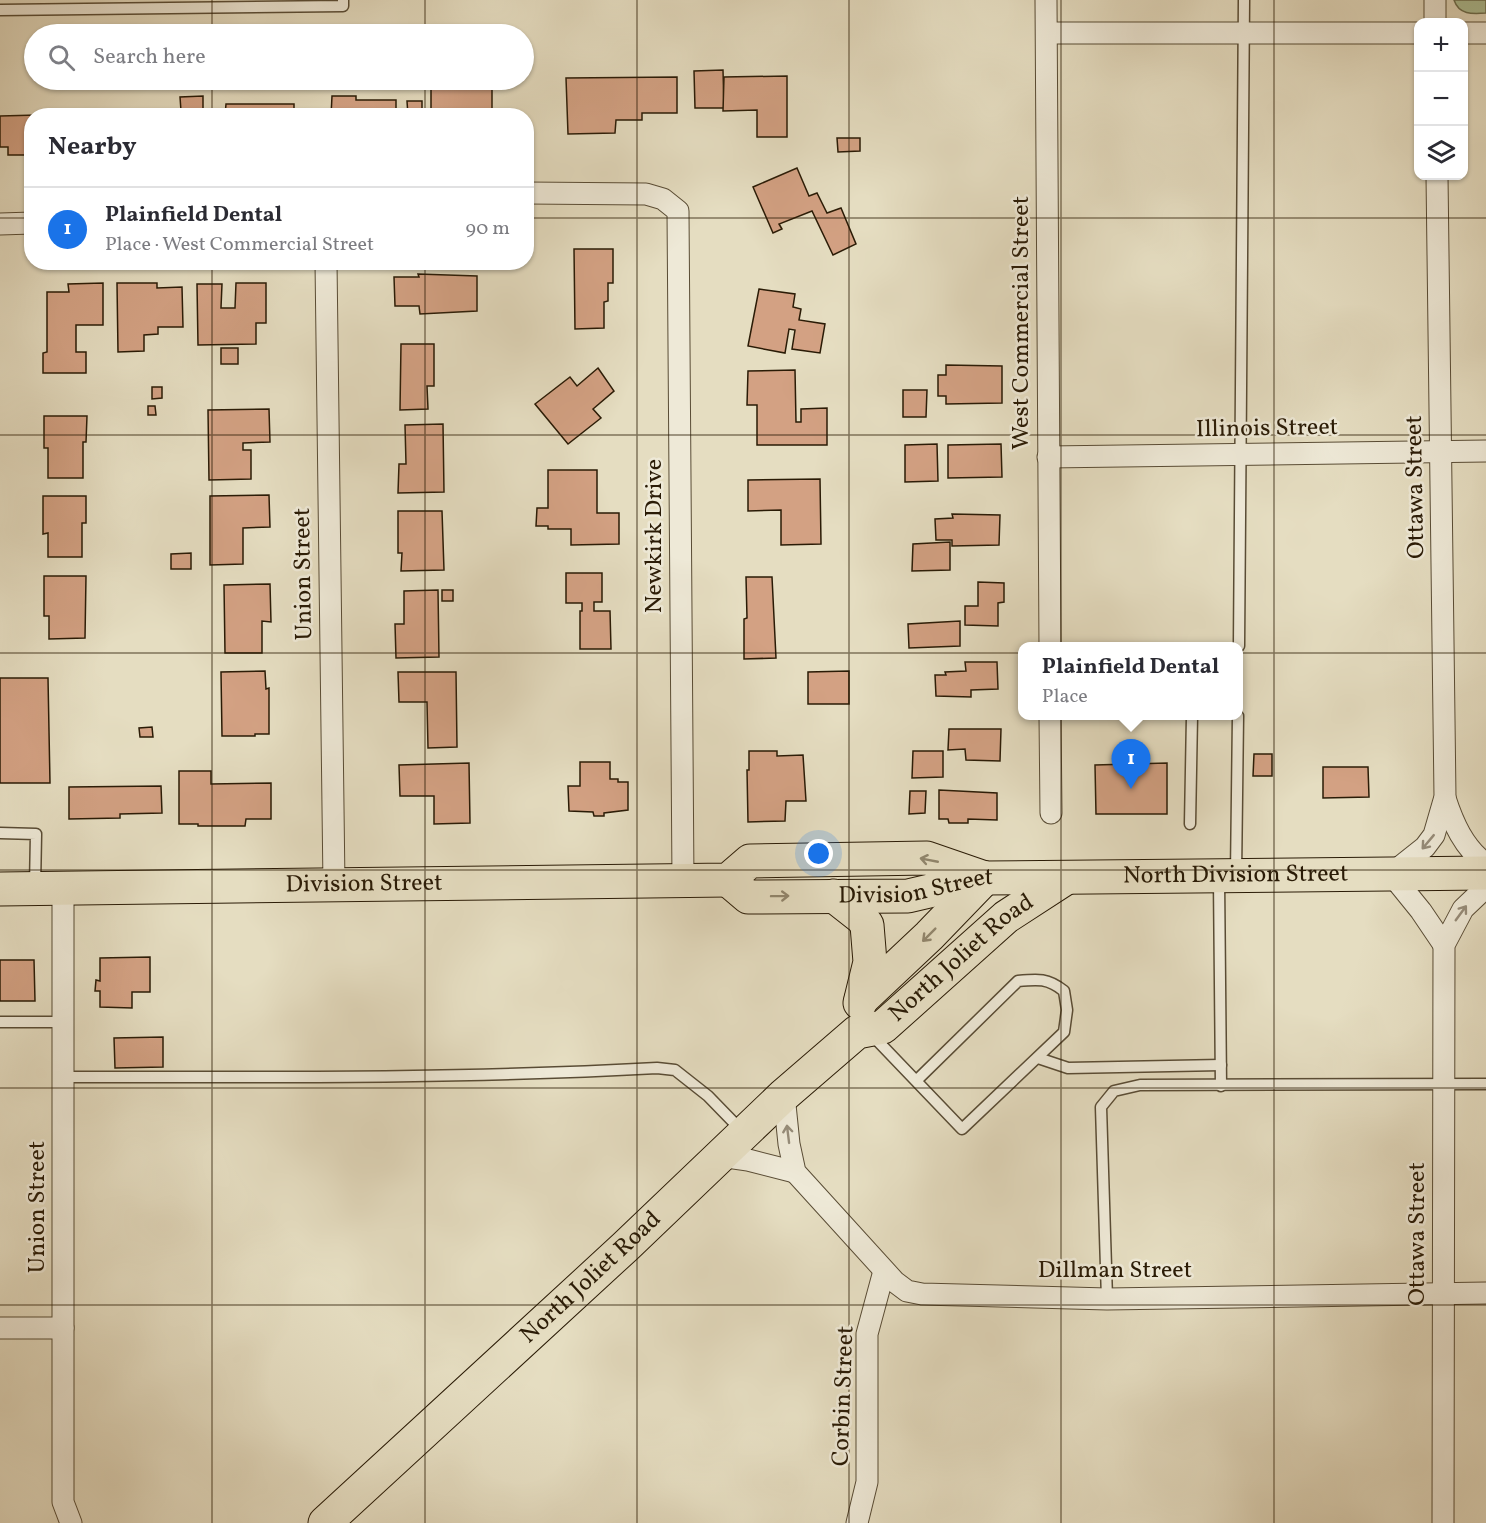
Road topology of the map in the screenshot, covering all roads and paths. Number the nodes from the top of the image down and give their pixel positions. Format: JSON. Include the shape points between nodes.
{"nodes":[{"id":1,"x":343,"y":0,"type":"edge"},
{"id":2,"x":1046,"y":0,"type":"edge"},
{"id":3,"x":1245,"y":0,"type":"edge"},
{"id":4,"x":1435,"y":0,"type":"edge"},
{"id":5,"x":168,"y":4,"type":"edge"},
{"id":6,"x":0,"y":10,"type":"edge"},
{"id":7,"x":1435,"y":18,"type":"edge"},
{"id":8,"x":1047,"y":33,"type":"junction"},
{"id":9,"x":1414,"y":33,"type":"edge"},
{"id":10,"x":1468,"y":33,"type":"edge"},
{"id":11,"x":1486,"y":33,"type":"edge"},
{"id":12,"x":1245,"y":34,"type":"junction"},
{"id":13,"x":1437,"y":180,"type":"edge"},
{"id":14,"x":534,"y":193,"type":"edge"},
{"id":15,"x":24,"y":223,"type":"edge"},
{"id":16,"x":0,"y":224,"type":"edge"},
{"id":17,"x":326,"y":270,"type":"edge"},
{"id":18,"x":1486,"y":451,"type":"edge"},
{"id":19,"x":1440,"y":452,"type":"junction"},
{"id":20,"x":1240,"y":454,"type":"junction"},
{"id":21,"x":1048,"y":457,"type":"junction"},
{"id":22,"x":1050,"y":642,"type":"edge"},
{"id":23,"x":1239,"y":642,"type":"edge"},
{"id":24,"x":1050,"y":720,"type":"edge"},
{"id":25,"x":1192,"y":720,"type":"edge"},
{"id":26,"x":1238,"y":720,"type":"edge"},
{"id":27,"x":1445,"y":797,"type":"junction"},
{"id":28,"x":1051,"y":813,"type":"dead end"},
{"id":29,"x":1191,"y":824,"type":"dead end"},
{"id":30,"x":0,"y":833,"type":"edge"},
{"id":31,"x":1486,"y":864,"type":"edge"},
{"id":32,"x":1486,"y":873,"type":"edge"},
{"id":33,"x":1391,"y":874,"type":"junction"},
{"id":34,"x":1228,"y":877,"type":"junction"},
{"id":35,"x":985,"y":878,"type":"junction"},
{"id":36,"x":1066,"y":878,"type":"junction"},
{"id":37,"x":683,"y":880,"type":"junction"},
{"id":38,"x":728,"y":880,"type":"junction"},
{"id":39,"x":334,"y":885,"type":"junction"},
{"id":40,"x":1486,"y":886,"type":"edge"},
{"id":41,"x":0,"y":889,"type":"edge"},
{"id":42,"x":49,"y":889,"type":"junction"},
{"id":43,"x":834,"y":896,"type":"junction"},
{"id":44,"x":1444,"y":945,"type":"junction"},
{"id":45,"x":862,"y":1020,"type":"junction"},
{"id":46,"x":0,"y":1022,"type":"edge"},
{"id":47,"x":63,"y":1022,"type":"junction"},
{"id":48,"x":1038,"y":1058,"type":"junction"},
{"id":49,"x":1221,"y":1065,"type":"junction"},
{"id":50,"x":63,"y":1077,"type":"junction"},
{"id":51,"x":916,"y":1081,"type":"junction"},
{"id":52,"x":1444,"y":1083,"type":"junction"},
{"id":53,"x":1486,"y":1083,"type":"edge"},
{"id":54,"x":1221,"y":1086,"type":"junction"},
{"id":55,"x":784,"y":1095,"type":"junction"},
{"id":56,"x":744,"y":1133,"type":"junction"},
{"id":57,"x":720,"y":1156,"type":"junction"},
{"id":58,"x":795,"y":1173,"type":"junction"},
{"id":59,"x":884,"y":1271,"type":"junction"},
{"id":60,"x":1443,"y":1293,"type":"junction"},
{"id":61,"x":1486,"y":1293,"type":"edge"},
{"id":62,"x":1107,"y":1299,"type":"junction"},
{"id":63,"x":0,"y":1328,"type":"edge"},
{"id":64,"x":63,"y":1328,"type":"junction"},
{"id":65,"x":71,"y":1523,"type":"edge"},
{"id":66,"x":325,"y":1523,"type":"edge"},
{"id":67,"x":857,"y":1523,"type":"edge"},
{"id":68,"x":1443,"y":1523,"type":"edge"}],
"edges":[{"from":1,"to":5,"type":"lane","via":[[343,6]]},
{"from":2,"to":8,"type":"street","name":"West Commercial Street"},
{"from":3,"to":12,"type":"lane"},
{"from":4,"to":7,"type":"street"},
{"from":5,"to":6,"type":"lane"},
{"from":8,"to":12,"type":"street"},
{"from":8,"to":21,"type":"street","name":"West Commercial Street"},
{"from":9,"to":12,"type":"street"},
{"from":10,"to":11,"type":"street"},
{"from":12,"to":20,"type":"lane"},
{"from":13,"to":19,"type":"street","name":"Ottawa Street"},
{"from":14,"to":37,"type":"street","name":"Newkirk Drive","via":[[646,194],[663,199],[678,212]]},
{"from":15,"to":16,"type":"street"},
{"from":17,"to":39,"type":"street","name":"Union Street"},
{"from":18,"to":19,"type":"street","name":"Illinois Street"},
{"from":19,"to":20,"type":"street","name":"Illinois Street"},
{"from":19,"to":27,"type":"street","name":"Ottawa Street"},
{"from":20,"to":21,"type":"street","name":"Illinois Street"},
{"from":20,"to":23,"type":"lane"},
{"from":21,"to":22,"type":"street","name":"West Commercial Street"},
{"from":24,"to":28,"type":"street"},
{"from":25,"to":29,"type":"lane"},
{"from":26,"to":34,"type":"lane"},
{"from":27,"to":31,"type":"street","name":"Ottawa Street","via":[[1467,846]]},
{"from":27,"to":33,"type":"street","name":"Ottawa Street","one_way":true,"via":[[1434,835]]},
{"from":30,"to":42,"type":"lane","via":[[36,834]]},
{"from":32,"to":33,"type":"main road","name":"North Division Street"},
{"from":33,"to":34,"type":"main road","name":"North Division Street"},
{"from":33,"to":44,"type":"street"},
{"from":34,"to":36,"type":"main road","name":"North Division Street"},
{"from":34,"to":49,"type":"lane"},
{"from":35,"to":36,"type":"main road","name":"North Division Street"},
{"from":35,"to":38,"type":"main road","name":"Division Street","one_way":true,"via":[[927,858],[750,861]]},
{"from":35,"to":43,"type":"main road","name":"Division Street","via":[[908,896]]},
{"from":35,"to":45,"type":"main road","name":"North Joliet Road","one_way":true,"via":[[929,936]]},
{"from":36,"to":45,"type":"main road","name":"North Joliet Road","via":[[1006,917],[883,1027]]},
{"from":37,"to":38,"type":"main road","name":"Division Street"},
{"from":37,"to":39,"type":"main road","name":"Division Street"},
{"from":38,"to":43,"type":"main road","name":"Division Street","one_way":true,"via":[[748,897]]},
{"from":39,"to":42,"type":"main road","name":"Division Street"},
{"from":44,"to":40,"type":"street","name":"Ottawa Street","one_way":true,"via":[[1463,909]]},
{"from":41,"to":42,"type":"main road","name":"Division Street"},
{"from":42,"to":47,"type":"street","name":"Union Street"},
{"from":43,"to":45,"type":"main road","via":[[867,925],[870,962]]},
{"from":44,"to":52,"type":"street","name":"Ottawa Street"},
{"from":45,"to":51,"type":"lane"},
{"from":45,"to":55,"type":"main road","name":"North Joliet Road"},
{"from":46,"to":47,"type":"lane"},
{"from":47,"to":50,"type":"street","name":"Union Street"},
{"from":48,"to":49,"type":"lane","via":[[1068,1068]]},
{"from":48,"to":51,"type":"lane","via":[[962,1129]]},
{"from":48,"to":51,"type":"lane","via":[[1064,1032],[1064,991],[1052,981],[1018,981]]},
{"from":49,"to":54,"type":"lane"},
{"from":50,"to":56,"type":"lane","via":[[423,1077],[657,1068],[675,1070],[708,1096]]},
{"from":50,"to":64,"type":"street","name":"Union Street"},
{"from":52,"to":53,"type":"lane"},
{"from":52,"to":54,"type":"lane"},
{"from":52,"to":60,"type":"street","name":"Ottawa Street"},
{"from":54,"to":62,"type":"lane","via":[[1140,1085],[1114,1091],[1101,1107]]},
{"from":55,"to":56,"type":"main road","name":"North Joliet Road"},
{"from":58,"to":55,"type":"street","one_way":true},
{"from":56,"to":57,"type":"main road","name":"North Joliet Road"},
{"from":57,"to":58,"type":"street"},
{"from":57,"to":66,"type":"main road","name":"North Joliet Road"},
{"from":58,"to":59,"type":"street","name":"Dillman Street"},
{"from":59,"to":62,"type":"street","name":"Dillman Street","via":[[907,1291],[922,1294]]},
{"from":59,"to":67,"type":"street","name":"Corbin Street","via":[[867,1334],[867,1482]]},
{"from":60,"to":61,"type":"street","name":"Dillman Street"},
{"from":60,"to":62,"type":"street","name":"Dillman Street"},
{"from":60,"to":68,"type":"street","name":"Ottawa Street"},
{"from":63,"to":64,"type":"street"},
{"from":64,"to":65,"type":"street","name":"Union Street","via":[[63,1502]]}]}
